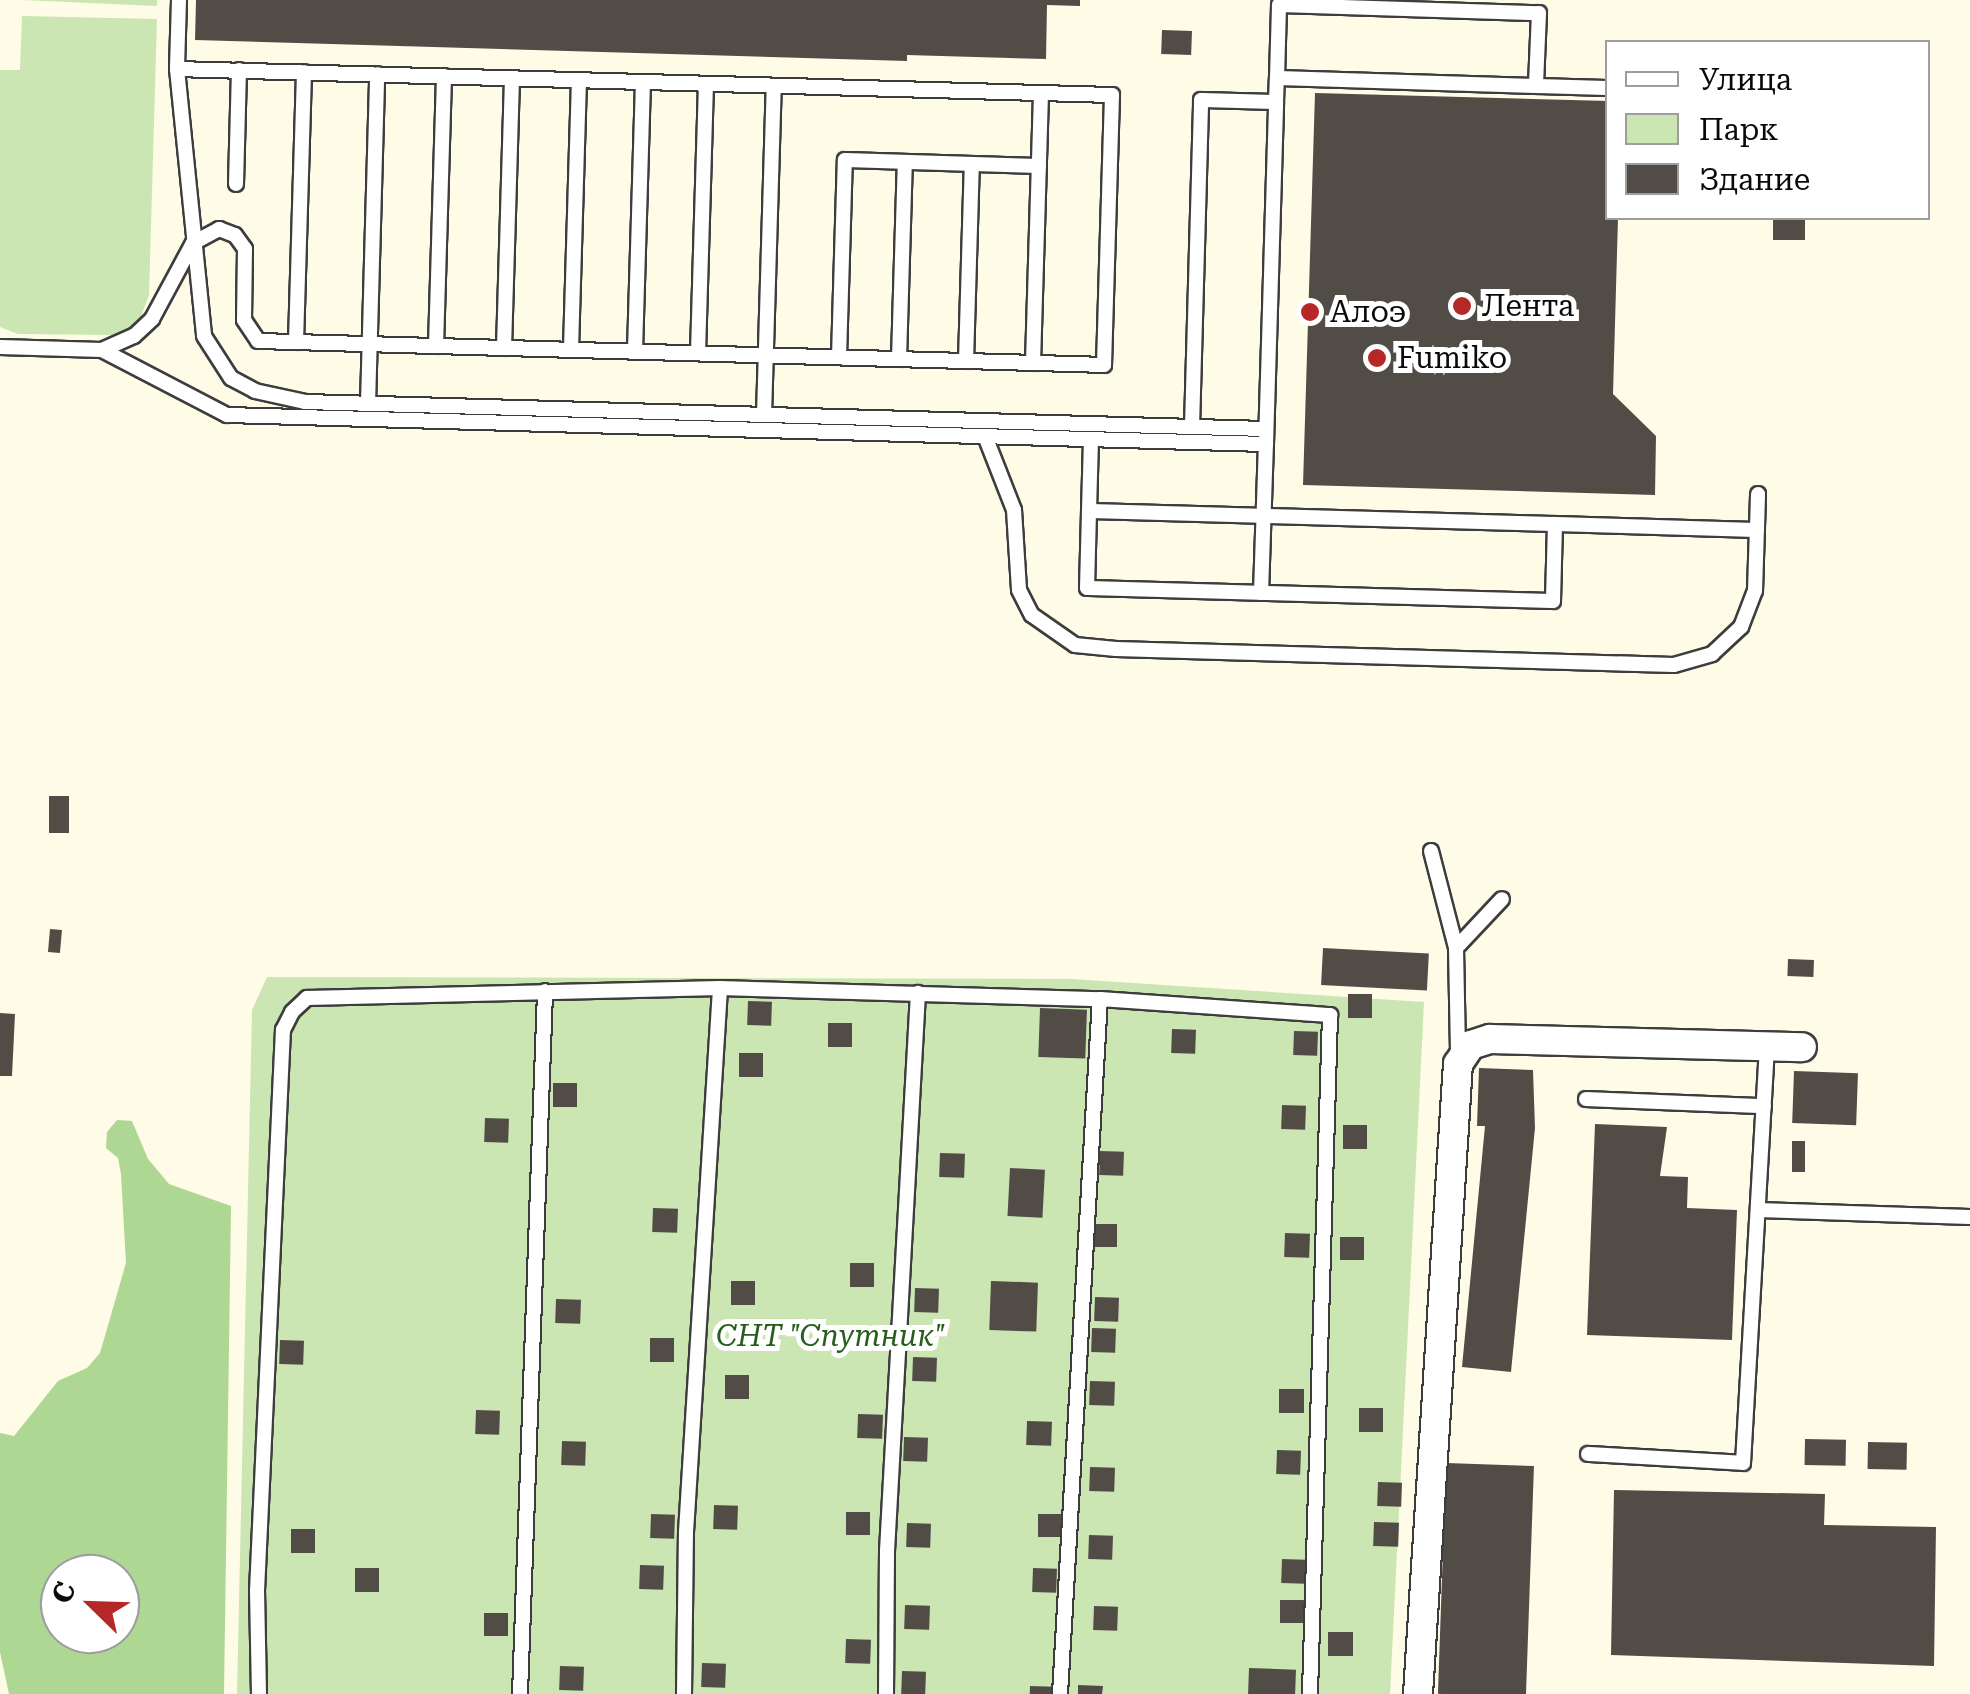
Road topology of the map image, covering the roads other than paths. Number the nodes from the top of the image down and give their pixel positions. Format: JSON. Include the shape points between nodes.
{"nodes":[{"id":1,"x":178,"y":0,"type":"edge"},
{"id":2,"x":177,"y":69,"type":"junction"},
{"id":3,"x":240,"y":70,"type":"junction"},
{"id":4,"x":304,"y":72,"type":"junction"},
{"id":5,"x":377,"y":74,"type":"junction"},
{"id":6,"x":444,"y":76,"type":"junction"},
{"id":7,"x":512,"y":78,"type":"junction"},
{"id":8,"x":1277,"y":78,"type":"junction"},
{"id":9,"x":579,"y":80,"type":"junction"},
{"id":10,"x":644,"y":82,"type":"junction"},
{"id":11,"x":706,"y":84,"type":"junction"},
{"id":12,"x":774,"y":86,"type":"junction"},
{"id":13,"x":1536,"y":86,"type":"junction"},
{"id":14,"x":1605,"y":88,"type":"edge"},
{"id":15,"x":1041,"y":93,"type":"junction"},
{"id":16,"x":1276,"y":102,"type":"junction"},
{"id":17,"x":905,"y":162,"type":"junction"},
{"id":18,"x":972,"y":164,"type":"junction"},
{"id":19,"x":1039,"y":166,"type":"junction"},
{"id":20,"x":236,"y":184,"type":"dead end"},
{"id":21,"x":194,"y":243,"type":"junction"},
{"id":22,"x":296,"y":342,"type":"junction"},
{"id":23,"x":369,"y":344,"type":"junction"},
{"id":24,"x":436,"y":346,"type":"junction"},
{"id":25,"x":0,"y":347,"type":"edge"},
{"id":26,"x":504,"y":348,"type":"junction"},
{"id":27,"x":102,"y":350,"type":"junction"},
{"id":28,"x":571,"y":350,"type":"junction"},
{"id":29,"x":635,"y":351,"type":"junction"},
{"id":30,"x":698,"y":353,"type":"junction"},
{"id":31,"x":766,"y":355,"type":"junction"},
{"id":32,"x":839,"y":357,"type":"junction"},
{"id":33,"x":899,"y":359,"type":"junction"},
{"id":34,"x":966,"y":361,"type":"junction"},
{"id":35,"x":1033,"y":362,"type":"junction"},
{"id":36,"x":368,"y":404,"type":"junction"},
{"id":37,"x":764,"y":415,"type":"junction"},
{"id":38,"x":1192,"y":427,"type":"junction"},
{"id":39,"x":985,"y":436,"type":"junction"},
{"id":40,"x":1266,"y":437,"type":"junction"},
{"id":41,"x":1091,"y":439,"type":"junction"},
{"id":42,"x":1758,"y":494,"type":"dead end"},
{"id":43,"x":1089,"y":511,"type":"junction"},
{"id":44,"x":1264,"y":516,"type":"junction"},
{"id":45,"x":1556,"y":524,"type":"junction"},
{"id":46,"x":1757,"y":530,"type":"junction"},
{"id":47,"x":1261,"y":592,"type":"junction"},
{"id":48,"x":1431,"y":851,"type":"dead end"},
{"id":49,"x":1502,"y":899,"type":"dead end"},
{"id":50,"x":1456,"y":948,"type":"junction"},
{"id":51,"x":720,"y":988,"type":"junction"},
{"id":52,"x":545,"y":990,"type":"junction"},
{"id":53,"x":918,"y":993,"type":"junction"},
{"id":54,"x":1100,"y":999,"type":"junction"},
{"id":55,"x":1768,"y":1046,"type":"junction"},
{"id":56,"x":1802,"y":1047,"type":"dead end"},
{"id":57,"x":1458,"y":1064,"type":"junction"},
{"id":58,"x":1586,"y":1099,"type":"dead end"},
{"id":59,"x":1764,"y":1106,"type":"junction"},
{"id":60,"x":1758,"y":1210,"type":"junction"},
{"id":61,"x":1970,"y":1217,"type":"edge"},
{"id":62,"x":1588,"y":1454,"type":"dead end"},
{"id":63,"x":259,"y":1694,"type":"edge"},
{"id":64,"x":520,"y":1694,"type":"edge"},
{"id":65,"x":684,"y":1694,"type":"edge"},
{"id":66,"x":886,"y":1694,"type":"edge"},
{"id":67,"x":1060,"y":1694,"type":"edge"},
{"id":68,"x":1310,"y":1694,"type":"edge"},
{"id":69,"x":1418,"y":1694,"type":"edge"}],
"edges":[{"from":1,"to":2,"type":"lane"},
{"from":2,"to":3,"type":"lane"},
{"from":2,"to":21,"type":"lane"},
{"from":3,"to":4,"type":"lane"},
{"from":3,"to":20,"type":"lane"},
{"from":4,"to":5,"type":"lane"},
{"from":4,"to":22,"type":"lane"},
{"from":5,"to":6,"type":"lane"},
{"from":5,"to":23,"type":"lane"},
{"from":6,"to":7,"type":"lane"},
{"from":6,"to":24,"type":"lane"},
{"from":7,"to":9,"type":"lane"},
{"from":7,"to":26,"type":"lane"},
{"from":8,"to":13,"type":"lane"},
{"from":8,"to":13,"type":"lane","via":[[1279,6],[1539,13]]},
{"from":8,"to":16,"type":"lane"},
{"from":9,"to":10,"type":"lane"},
{"from":9,"to":28,"type":"lane"},
{"from":10,"to":11,"type":"lane"},
{"from":10,"to":29,"type":"lane"},
{"from":11,"to":12,"type":"lane"},
{"from":11,"to":30,"type":"lane"},
{"from":12,"to":15,"type":"lane"},
{"from":12,"to":31,"type":"lane"},
{"from":13,"to":14,"type":"lane"},
{"from":15,"to":19,"type":"lane"},
{"from":15,"to":35,"type":"lane","via":[[1112,96],[1106,326],[1104,365]]},
{"from":16,"to":38,"type":"lane","via":[[1202,100]]},
{"from":16,"to":40,"type":"lane"},
{"from":17,"to":18,"type":"lane"},
{"from":17,"to":32,"type":"lane","via":[[845,160]]},
{"from":17,"to":33,"type":"lane"},
{"from":18,"to":19,"type":"lane"},
{"from":18,"to":34,"type":"lane"},
{"from":19,"to":35,"type":"lane"},
{"from":21,"to":22,"type":"lane","via":[[219,229],[236,235],[245,249],[244,320],[258,340]]},
{"from":21,"to":27,"type":"lane","via":[[152,319]]},
{"from":21,"to":36,"type":"lane","via":[[204,336],[231,378],[306,402]]},
{"from":22,"to":23,"type":"lane"},
{"from":23,"to":24,"type":"lane"},
{"from":23,"to":36,"type":"lane"},
{"from":24,"to":26,"type":"lane"},
{"from":25,"to":27,"type":"lane"},
{"from":26,"to":28,"type":"lane"},
{"from":27,"to":39,"type":"lane","via":[[227,414]]},
{"from":28,"to":29,"type":"lane"},
{"from":29,"to":30,"type":"lane"},
{"from":30,"to":31,"type":"lane"},
{"from":31,"to":32,"type":"lane"},
{"from":31,"to":37,"type":"lane"},
{"from":32,"to":33,"type":"lane"},
{"from":33,"to":34,"type":"lane"},
{"from":34,"to":35,"type":"lane"},
{"from":36,"to":37,"type":"lane"},
{"from":37,"to":38,"type":"lane"},
{"from":38,"to":40,"type":"lane"},
{"from":39,"to":41,"type":"lane"},
{"from":39,"to":46,"type":"lane","via":[[1014,510],[1019,590],[1032,615],[1075,646],[1674,665],[1712,654],[1741,627],[1755,591]]},
{"from":40,"to":41,"type":"lane"},
{"from":40,"to":44,"type":"lane"},
{"from":41,"to":43,"type":"lane"},
{"from":42,"to":46,"type":"lane"},
{"from":43,"to":44,"type":"lane"},
{"from":43,"to":47,"type":"lane","via":[[1087,588]]},
{"from":44,"to":45,"type":"lane"},
{"from":44,"to":47,"type":"lane"},
{"from":45,"to":46,"type":"lane"},
{"from":45,"to":47,"type":"lane","via":[[1554,601]]},
{"from":48,"to":50,"type":"lane"},
{"from":49,"to":50,"type":"lane"},
{"from":50,"to":57,"type":"lane"},
{"from":51,"to":52,"type":"lane"},
{"from":51,"to":53,"type":"lane"},
{"from":51,"to":65,"type":"lane","via":[[686,1532]]},
{"from":52,"to":63,"type":"lane","via":[[307,998],[283,1030],[257,1591]]},
{"from":52,"to":64,"type":"lane"},
{"from":53,"to":54,"type":"lane"},
{"from":53,"to":66,"type":"lane","via":[[887,1551]]},
{"from":54,"to":67,"type":"lane"},
{"from":54,"to":68,"type":"lane","via":[[1330,1015]]},
{"from":55,"to":56,"type":"street"},
{"from":55,"to":57,"type":"street","via":[[1490,1039],[1471,1045]]},
{"from":55,"to":59,"type":"lane"},
{"from":57,"to":69,"type":"street"},
{"from":58,"to":59,"type":"lane"},
{"from":59,"to":60,"type":"lane"},
{"from":60,"to":61,"type":"lane"},
{"from":60,"to":62,"type":"lane","via":[[1743,1463]]}]}
